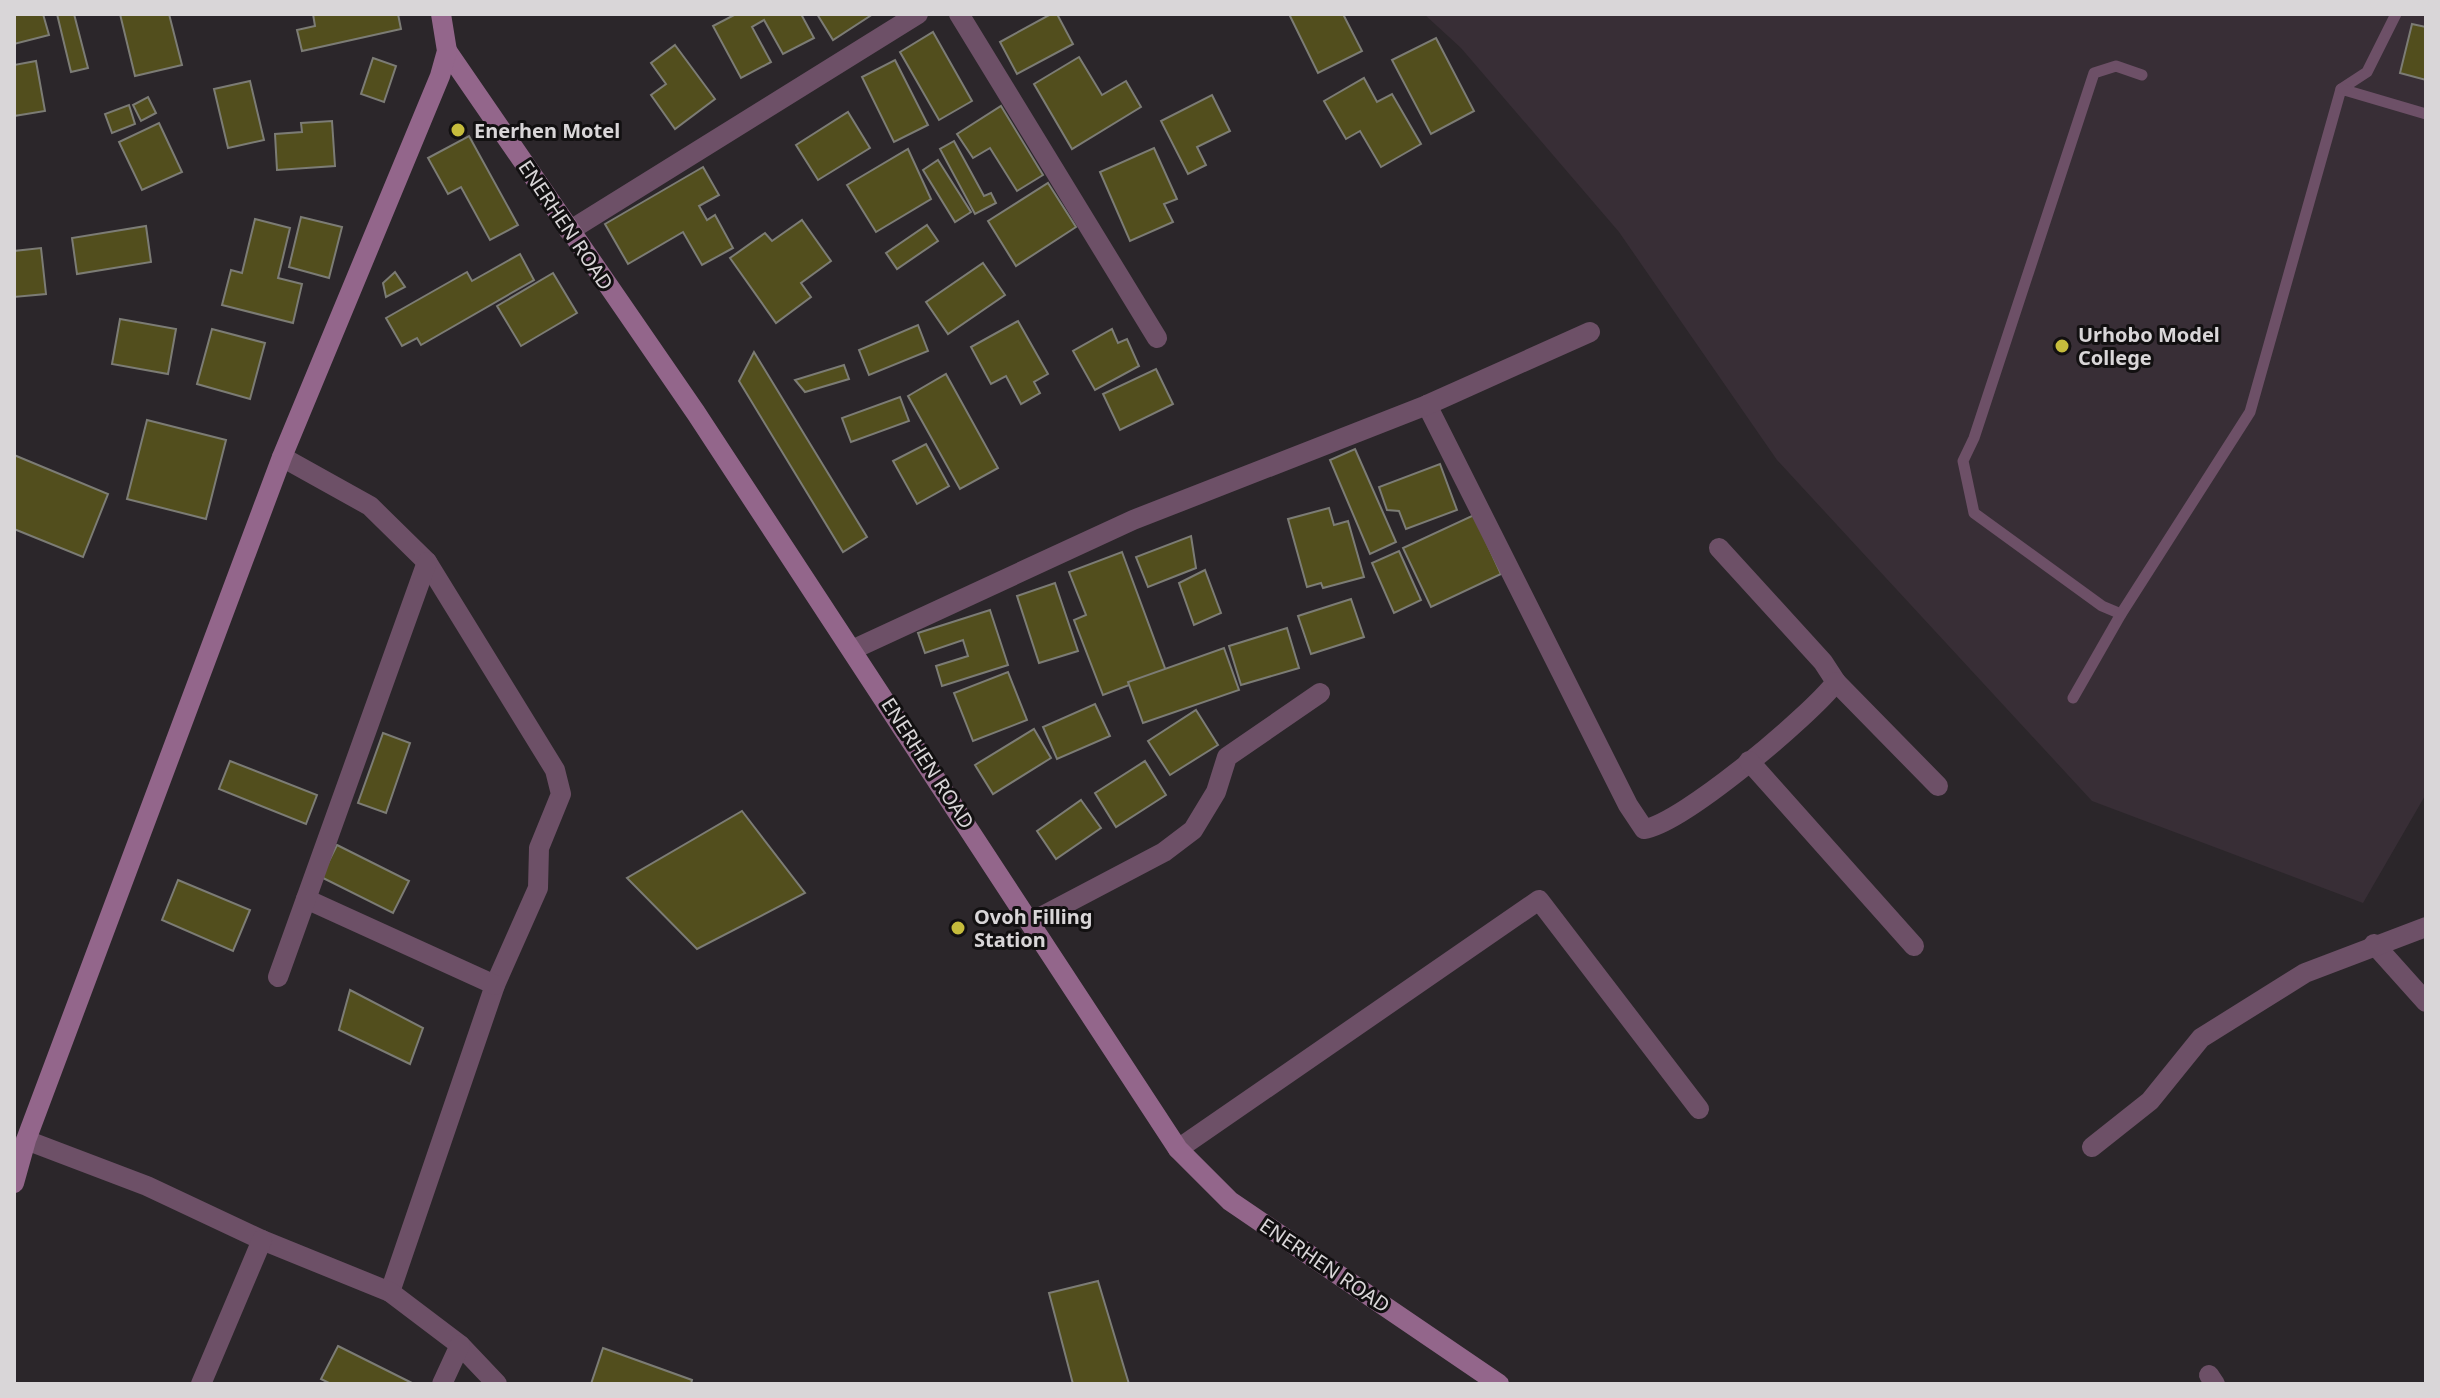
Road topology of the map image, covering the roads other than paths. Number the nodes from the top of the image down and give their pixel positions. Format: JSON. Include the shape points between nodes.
{"nodes":[{"id":1,"x":441,"y":14,"type":"edge"},
{"id":2,"x":918,"y":14,"type":"edge"},
{"id":3,"x":959,"y":14,"type":"edge"},
{"id":4,"x":2396,"y":14,"type":"edge"},
{"id":5,"x":447,"y":51,"type":"junction"},
{"id":6,"x":2142,"y":75,"type":"dead end"},
{"id":7,"x":2341,"y":89,"type":"junction"},
{"id":8,"x":2426,"y":114,"type":"edge"},
{"id":9,"x":569,"y":231,"type":"junction"},
{"id":10,"x":1590,"y":332,"type":"dead end"},
{"id":11,"x":1157,"y":338,"type":"dead end"},
{"id":12,"x":1427,"y":405,"type":"junction"},
{"id":13,"x":282,"y":457,"type":"junction"},
{"id":14,"x":1719,"y":548,"type":"dead end"},
{"id":15,"x":427,"y":562,"type":"junction"},
{"id":16,"x":2121,"y":614,"type":"junction"},
{"id":17,"x":854,"y":649,"type":"junction"},
{"id":18,"x":1836,"y":682,"type":"junction"},
{"id":19,"x":1320,"y":693,"type":"dead end"},
{"id":20,"x":2073,"y":698,"type":"dead end"},
{"id":21,"x":1749,"y":761,"type":"junction"},
{"id":22,"x":1938,"y":786,"type":"dead end"},
{"id":23,"x":306,"y":899,"type":"junction"},
{"id":24,"x":1031,"y":922,"type":"junction"},
{"id":25,"x":2426,"y":927,"type":"edge"},
{"id":26,"x":2374,"y":944,"type":"junction"},
{"id":27,"x":1914,"y":946,"type":"dead end"},
{"id":28,"x":278,"y":977,"type":"dead end"},
{"id":29,"x":495,"y":985,"type":"junction"},
{"id":30,"x":2426,"y":1002,"type":"edge"},
{"id":31,"x":1699,"y":1109,"type":"dead end"},
{"id":32,"x":26,"y":1140,"type":"junction"},
{"id":33,"x":2092,"y":1147,"type":"dead end"},
{"id":34,"x":1178,"y":1149,"type":"junction"},
{"id":35,"x":14,"y":1183,"type":"edge"},
{"id":36,"x":262,"y":1240,"type":"junction"},
{"id":37,"x":390,"y":1292,"type":"junction"},
{"id":38,"x":460,"y":1345,"type":"junction"},
{"id":39,"x":201,"y":1384,"type":"edge"},
{"id":40,"x":442,"y":1384,"type":"edge"},
{"id":41,"x":497,"y":1384,"type":"edge"},
{"id":42,"x":1499,"y":1384,"type":"edge"}],
"edges":[{"from":1,"to":5,"type":"street"},
{"from":2,"to":9,"type":"street"},
{"from":3,"to":11,"type":"street"},
{"from":4,"to":7,"type":"lane","via":[[2367,72]]},
{"from":5,"to":9,"type":"street","name":"ENERHEN ROAD"},
{"from":5,"to":13,"type":"street"},
{"from":6,"to":16,"type":"lane","via":[[2116,66],[2094,73],[1963,461],[1974,513],[2102,606]]},
{"from":7,"to":8,"type":"lane"},
{"from":7,"to":16,"type":"lane","via":[[2250,412]]},
{"from":9,"to":17,"type":"street","name":"ENERHEN ROAD"},
{"from":10,"to":12,"type":"street"},
{"from":12,"to":17,"type":"street","via":[[1133,520]]},
{"from":12,"to":21,"type":"street","via":[[1644,829],[1669,820]]},
{"from":13,"to":15,"type":"street","via":[[370,506]]},
{"from":13,"to":32,"type":"street"},
{"from":14,"to":18,"type":"street"},
{"from":15,"to":23,"type":"street"},
{"from":15,"to":29,"type":"street","via":[[555,770],[561,794],[539,848],[538,888]]},
{"from":16,"to":20,"type":"lane"},
{"from":17,"to":24,"type":"street","name":"ENERHEN ROAD"},
{"from":18,"to":21,"type":"street"},
{"from":18,"to":22,"type":"street"},
{"from":19,"to":24,"type":"street","via":[[1227,757],[1216,792],[1193,830],[1164,852]]},
{"from":21,"to":27,"type":"street"},
{"from":23,"to":28,"type":"street"},
{"from":23,"to":29,"type":"street"},
{"from":24,"to":34,"type":"street","name":"ENERHEN ROAD"},
{"from":25,"to":26,"type":"street"},
{"from":26,"to":30,"type":"street"},
{"from":26,"to":33,"type":"street","via":[[2305,973],[2201,1038],[2150,1101]]},
{"from":29,"to":37,"type":"street"},
{"from":31,"to":34,"type":"street","via":[[1539,900]]},
{"from":32,"to":35,"type":"street"},
{"from":32,"to":36,"type":"street","via":[[147,1186]]},
{"from":34,"to":42,"type":"street","name":"ENERHEN ROAD","via":[[1230,1201]]},
{"from":36,"to":37,"type":"street"},
{"from":36,"to":39,"type":"street"},
{"from":37,"to":38,"type":"street"},
{"from":38,"to":40,"type":"street"},
{"from":38,"to":41,"type":"street"}]}
